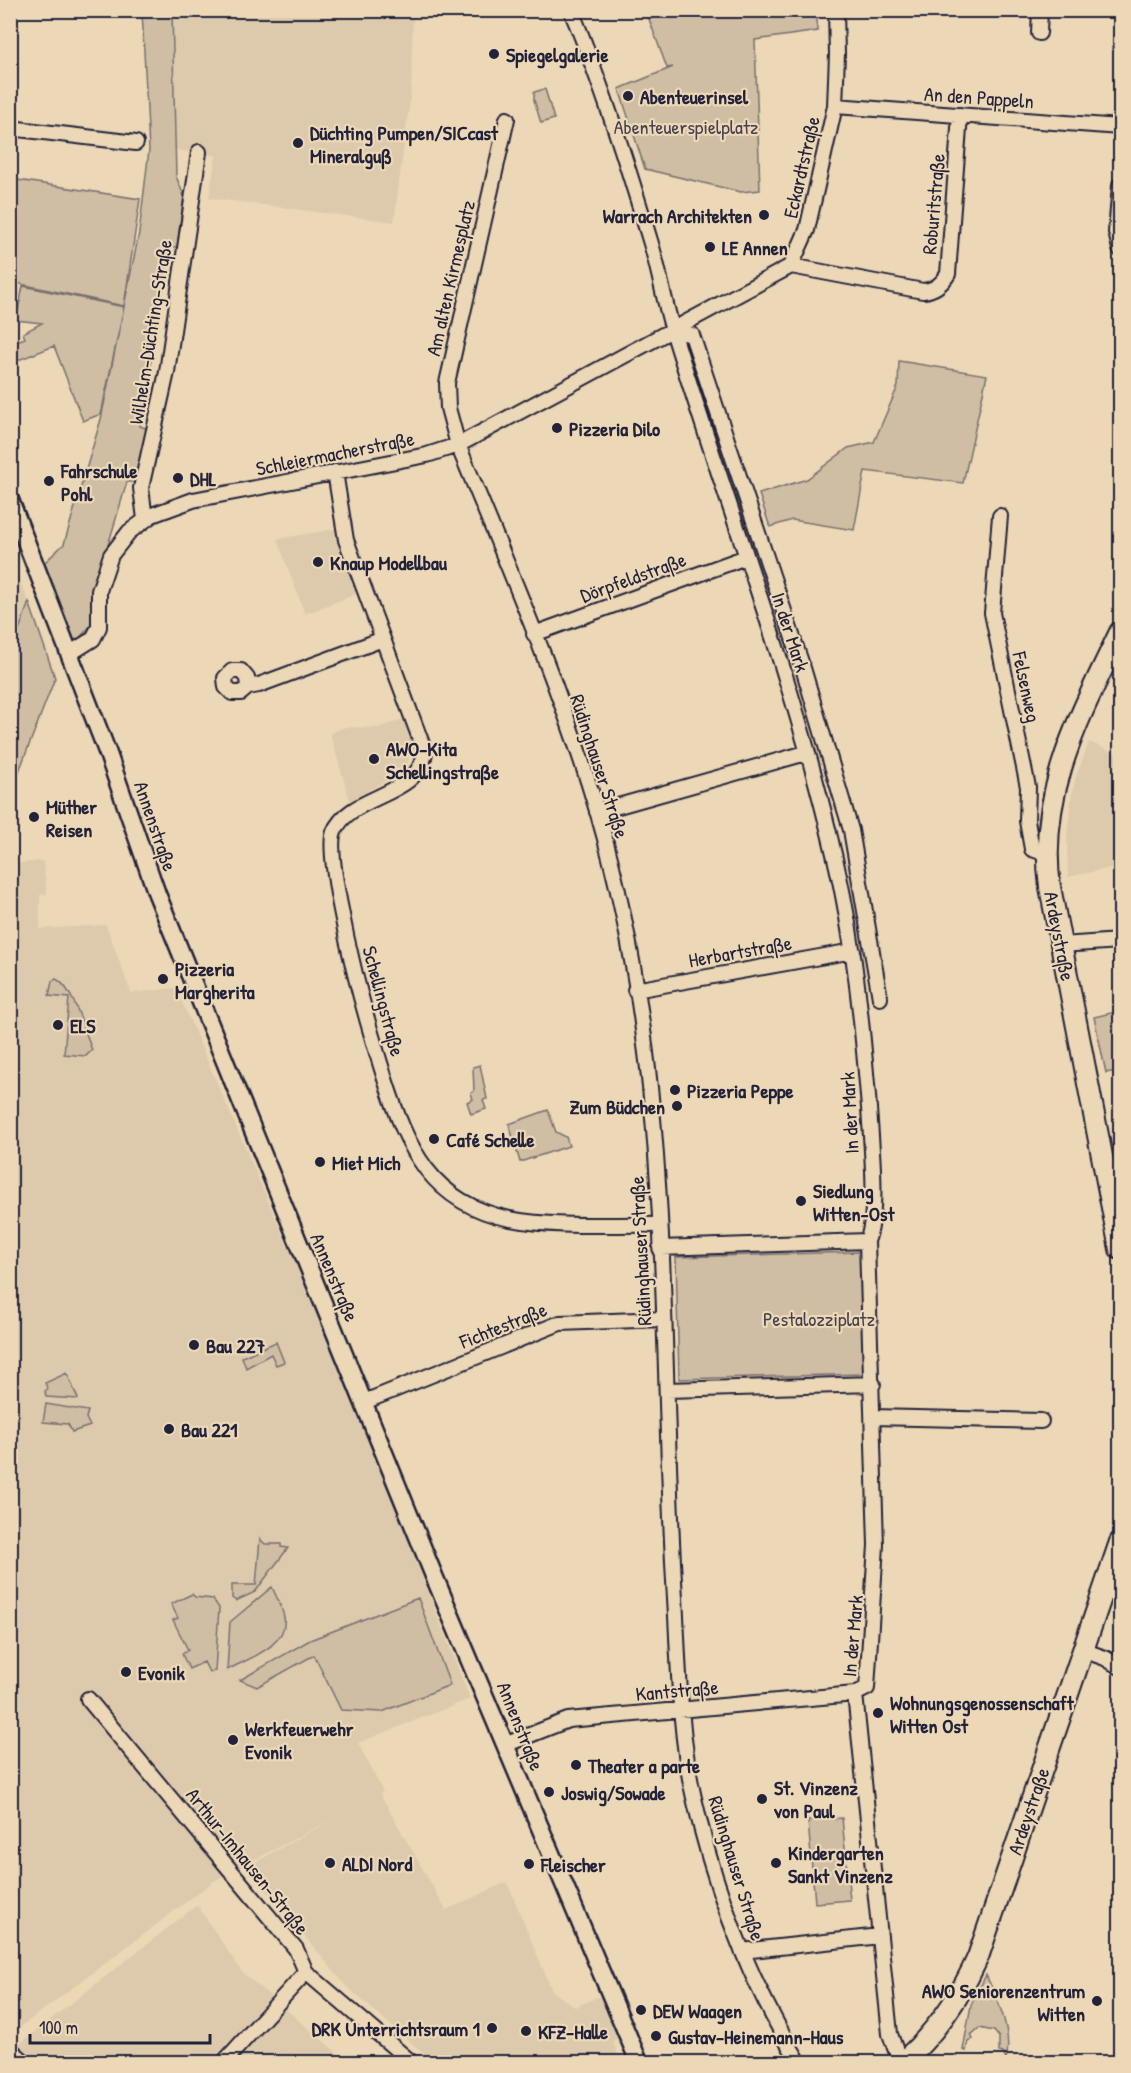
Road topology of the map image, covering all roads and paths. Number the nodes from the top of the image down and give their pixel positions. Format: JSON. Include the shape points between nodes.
{"nodes":[{"id":1,"x":571,"y":10,"type":"edge"},
{"id":2,"x":836,"y":10,"type":"edge"},
{"id":3,"x":1040,"y":10,"type":"edge"},
{"id":4,"x":1039,"y":33,"type":"dead end"},
{"id":5,"x":835,"y":106,"type":"junction"},
{"id":6,"x":960,"y":115,"type":"junction"},
{"id":7,"x":507,"y":119,"type":"dead end"},
{"id":8,"x":1120,"y":127,"type":"edge"},
{"id":9,"x":10,"y":128,"type":"edge"},
{"id":10,"x":136,"y":143,"type":"dead end"},
{"id":11,"x":199,"y":152,"type":"dead end"},
{"id":12,"x":1120,"y":185,"type":"edge"},
{"id":13,"x":1120,"y":249,"type":"edge"},
{"id":14,"x":791,"y":266,"type":"junction"},
{"id":15,"x":673,"y":330,"type":"junction"},
{"id":16,"x":458,"y":445,"type":"junction"},
{"id":17,"x":335,"y":472,"type":"junction"},
{"id":18,"x":10,"y":500,"type":"edge"},
{"id":19,"x":1000,"y":516,"type":"dead end"},
{"id":20,"x":145,"y":519,"type":"junction"},
{"id":21,"x":18,"y":537,"type":"edge"},
{"id":22,"x":746,"y":557,"type":"junction"},
{"id":23,"x":1120,"y":632,"type":"edge"},
{"id":24,"x":534,"y":634,"type":"junction"},
{"id":25,"x":383,"y":639,"type":"junction"},
{"id":26,"x":69,"y":654,"type":"junction"},
{"id":27,"x":248,"y":687,"type":"dead end"},
{"id":28,"x":806,"y":753,"type":"junction"},
{"id":29,"x":597,"y":812,"type":"junction"},
{"id":30,"x":1047,"y":854,"type":"junction"},
{"id":31,"x":861,"y":880,"type":"junction"},
{"id":32,"x":1120,"y":940,"type":"edge"},
{"id":33,"x":1061,"y":945,"type":"junction"},
{"id":34,"x":853,"y":951,"type":"junction"},
{"id":35,"x":635,"y":990,"type":"junction"},
{"id":36,"x":880,"y":998,"type":"dead end"},
{"id":37,"x":659,"y":1225,"type":"junction"},
{"id":38,"x":867,"y":1241,"type":"junction"},
{"id":39,"x":660,"y":1248,"type":"junction"},
{"id":40,"x":1120,"y":1249,"type":"edge"},
{"id":41,"x":663,"y":1319,"type":"junction"},
{"id":42,"x":873,"y":1384,"type":"junction"},
{"id":43,"x":667,"y":1390,"type":"junction"},
{"id":44,"x":364,"y":1402,"type":"junction"},
{"id":45,"x":873,"y":1417,"type":"junction"},
{"id":46,"x":1041,"y":1421,"type":"dead end"},
{"id":47,"x":1120,"y":1542,"type":"edge"},
{"id":48,"x":1085,"y":1651,"type":"junction"},
{"id":49,"x":1120,"y":1667,"type":"edge"},
{"id":50,"x":855,"y":1694,"type":"junction"},
{"id":51,"x":88,"y":1699,"type":"dead end"},
{"id":52,"x":682,"y":1708,"type":"junction"},
{"id":53,"x":507,"y":1744,"type":"junction"},
{"id":54,"x":880,"y":1936,"type":"junction"},
{"id":55,"x":742,"y":1951,"type":"junction"},
{"id":56,"x":306,"y":1972,"type":"junction"},
{"id":57,"x":10,"y":2053,"type":"edge"},
{"id":58,"x":20,"y":2062,"type":"edge"},
{"id":59,"x":224,"y":2062,"type":"edge"},
{"id":60,"x":411,"y":2062,"type":"edge"},
{"id":61,"x":639,"y":2062,"type":"edge"},
{"id":62,"x":799,"y":2062,"type":"edge"},
{"id":63,"x":902,"y":2062,"type":"edge"}],
"edges":[{"from":1,"to":15,"type":"street","name":"In der Mark","via":[[594,65],[652,249]]},
{"from":2,"to":5,"type":"street","name":"Eckardtstraße"},
{"from":3,"to":4,"type":"street"},
{"from":5,"to":6,"type":"street","name":"An den Pappeln"},
{"from":5,"to":14,"type":"street","name":"Eckardtstraße","via":[[807,230]]},
{"from":6,"to":8,"type":"street","name":"An den Pappeln"},
{"from":6,"to":14,"type":"street","name":"Roburitstraße","via":[[948,274],[939,286],[924,291]]},
{"from":7,"to":16,"type":"street","name":"Am alten Kirmesplatz","via":[[447,383],[448,408]]},
{"from":9,"to":10,"type":"street"},
{"from":11,"to":20,"type":"street","name":"Wilhelm-Düchting-Straße","via":[[167,372],[141,488]]},
{"from":12,"to":13,"type":"street","via":[[1116,232]]},
{"from":14,"to":15,"type":"street"},
{"from":15,"to":16,"type":"street","name":"Schleiermacherstraße"},
{"from":15,"to":22,"type":"street","name":"In der Mark"},
{"from":15,"to":31,"type":"street","name":"In der Mark","via":[[692,335],[696,346],[803,668]]},
{"from":16,"to":17,"type":"street","name":"Schleiermacherstraße","via":[[427,455]]},
{"from":16,"to":24,"type":"street","name":"Rüdinghauser Straße"},
{"from":17,"to":20,"type":"street","name":"Schleiermacherstraße","via":[[193,500]]},
{"from":17,"to":25,"type":"street","name":"Schellingstraße","via":[[346,540]]},
{"from":18,"to":21,"type":"street","name":"Annenstraße"},
{"from":19,"to":30,"type":"street","name":"Felsenweg","via":[[993,621],[1028,787],[1032,849]]},
{"from":20,"to":26,"type":"street","name":"Schleiermacherstraße","via":[[122,539],[106,565],[99,591],[100,621],[96,633],[88,644]]},
{"from":21,"to":26,"type":"street","name":"Annenstraße"},
{"from":22,"to":24,"type":"street","name":"Dörpfeldstraße"},
{"from":22,"to":28,"type":"street","name":"In der Mark"},
{"from":23,"to":30,"type":"main road","name":"Ardeystraße","via":[[1063,756],[1052,797]]},
{"from":24,"to":29,"type":"street","name":"Rüdinghauser Straße"},
{"from":25,"to":27,"type":"street"},
{"from":25,"to":37,"type":"street","name":"Schellingstraße","via":[[425,752],[424,759],[418,771],[399,786],[342,817],[333,834],[333,846],[343,921],[364,1012],[409,1145],[437,1183],[470,1205],[496,1215],[552,1223]]},
{"from":26,"to":44,"type":"street","name":"Annenstraße","via":[[157,894]]},
{"from":28,"to":29,"type":"street"},
{"from":28,"to":34,"type":"street","name":"In der Mark","via":[[835,854]]},
{"from":29,"to":35,"type":"street","name":"Rüdinghauser Straße","via":[[616,882]]},
{"from":30,"to":33,"type":"main road","name":"Ardeystraße"},
{"from":31,"to":34,"type":"street","name":"In der Mark","via":[[859,937]]},
{"from":31,"to":36,"type":"street","name":"In der Mark"},
{"from":32,"to":33,"type":"street"},
{"from":33,"to":40,"type":"main road","name":"Ardeystraße"},
{"from":34,"to":35,"type":"street","name":"Herbartstraße"},
{"from":34,"to":38,"type":"street","name":"In der Mark","via":[[863,1038],[872,1208],[872,1229]]},
{"from":35,"to":37,"type":"street","name":"Rüdinghauser Straße","via":[[648,1069]]},
{"from":37,"to":39,"type":"street","name":"Rüdinghauser Straße"},
{"from":38,"to":39,"type":"street"},
{"from":38,"to":42,"type":"street","name":"In der Mark"},
{"from":39,"to":41,"type":"street","name":"Rüdinghauser Straße"},
{"from":41,"to":43,"type":"street","name":"Rüdinghauser Straße"},
{"from":41,"to":44,"type":"street","name":"Fichtestraße","via":[[560,1323]]},
{"from":42,"to":43,"type":"street"},
{"from":42,"to":45,"type":"street","name":"In der Mark"},
{"from":43,"to":52,"type":"street","name":"Rüdinghauser Straße"},
{"from":44,"to":53,"type":"street","name":"Annenstraße"},
{"from":45,"to":46,"type":"street"},
{"from":45,"to":50,"type":"street","name":"In der Mark","via":[[875,1584],[867,1688]]},
{"from":47,"to":48,"type":"main road","name":"Ardeystraße"},
{"from":48,"to":49,"type":"street"},
{"from":48,"to":63,"type":"main road","name":"Ardeystraße","via":[[969,1976],[947,2014]]},
{"from":50,"to":52,"type":"street","name":"Kantstraße"},
{"from":50,"to":54,"type":"street","name":"In der Mark"},
{"from":51,"to":56,"type":"street","name":"Arthur-Imhausen-Straße","via":[[296,1949]]},
{"from":52,"to":53,"type":"street","name":"Kantstraße","via":[[568,1720]]},
{"from":52,"to":55,"type":"street","name":"Rüdinghauser Straße","via":[[694,1798],[713,1871]]},
{"from":53,"to":61,"type":"street","name":"Annenstraße"},
{"from":54,"to":55,"type":"street"},
{"from":54,"to":63,"type":"street","name":"In der Mark","via":[[890,2034]]},
{"from":55,"to":62,"type":"street","name":"Rüdinghauser Straße","via":[[766,2005]]},
{"from":56,"to":59,"type":"street"},
{"from":56,"to":60,"type":"street","name":"Arthur-Imhausen-Straße"},
{"from":57,"to":58,"type":"main road"}]}
